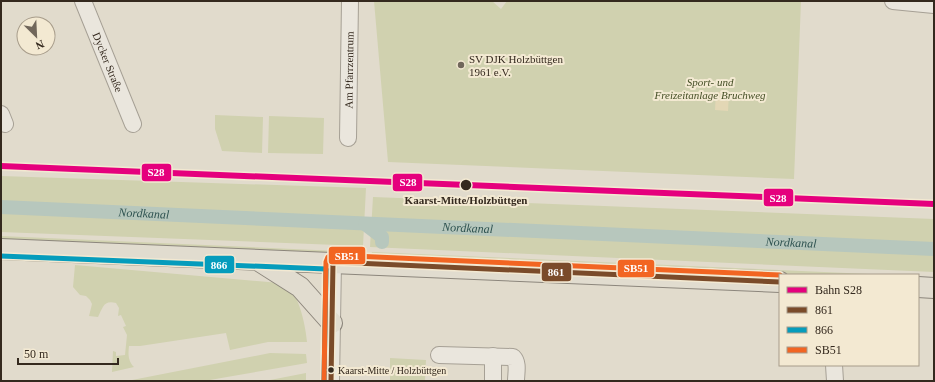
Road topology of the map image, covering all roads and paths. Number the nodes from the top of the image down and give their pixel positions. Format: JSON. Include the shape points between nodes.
{"nodes":[{"id":1,"x":83,"y":1,"type":"edge"},
{"id":2,"x":350,"y":1,"type":"edge"},
{"id":3,"x":893,"y":1,"type":"edge"},
{"id":4,"x":934,"y":5,"type":"edge"},
{"id":5,"x":133,"y":124,"type":"dead end"},
{"id":6,"x":348,"y":138,"type":"dead end"},
{"id":7,"x":1,"y":249,"type":"edge"},
{"id":8,"x":256,"y":260,"type":"junction"},
{"id":9,"x":333,"y":262,"type":"junction"},
{"id":10,"x":779,"y":282,"type":"edge"},
{"id":11,"x":919,"y":287,"type":"edge"},
{"id":12,"x":934,"y":288,"type":"edge"},
{"id":13,"x":332,"y":323,"type":"junction"},
{"id":14,"x":439,"y":355,"type":"dead end"},
{"id":15,"x":493,"y":356,"type":"junction"},
{"id":16,"x":834,"y":366,"type":"edge"},
{"id":17,"x":331,"y":381,"type":"edge"},
{"id":18,"x":493,"y":381,"type":"edge"},
{"id":19,"x":516,"y":381,"type":"edge"},
{"id":20,"x":835,"y":381,"type":"edge"}],
"edges":[{"from":1,"to":5,"type":"street","name":"Dycker Straße"},
{"from":2,"to":6,"type":"street","name":"Am Pfarrzentrum"},
{"from":3,"to":4,"type":"street"},
{"from":7,"to":8,"type":"main road"},
{"from":8,"to":9,"type":"main road"},
{"from":8,"to":13,"type":"main road","via":[[300,287]]},
{"from":9,"to":10,"type":"main road"},
{"from":9,"to":13,"type":"street"},
{"from":11,"to":12,"type":"main road"},
{"from":13,"to":17,"type":"street"},
{"from":14,"to":15,"type":"street"},
{"from":15,"to":18,"type":"street"},
{"from":15,"to":19,"type":"street","via":[[513,357],[516,360]]},
{"from":16,"to":20,"type":"street"}]}
